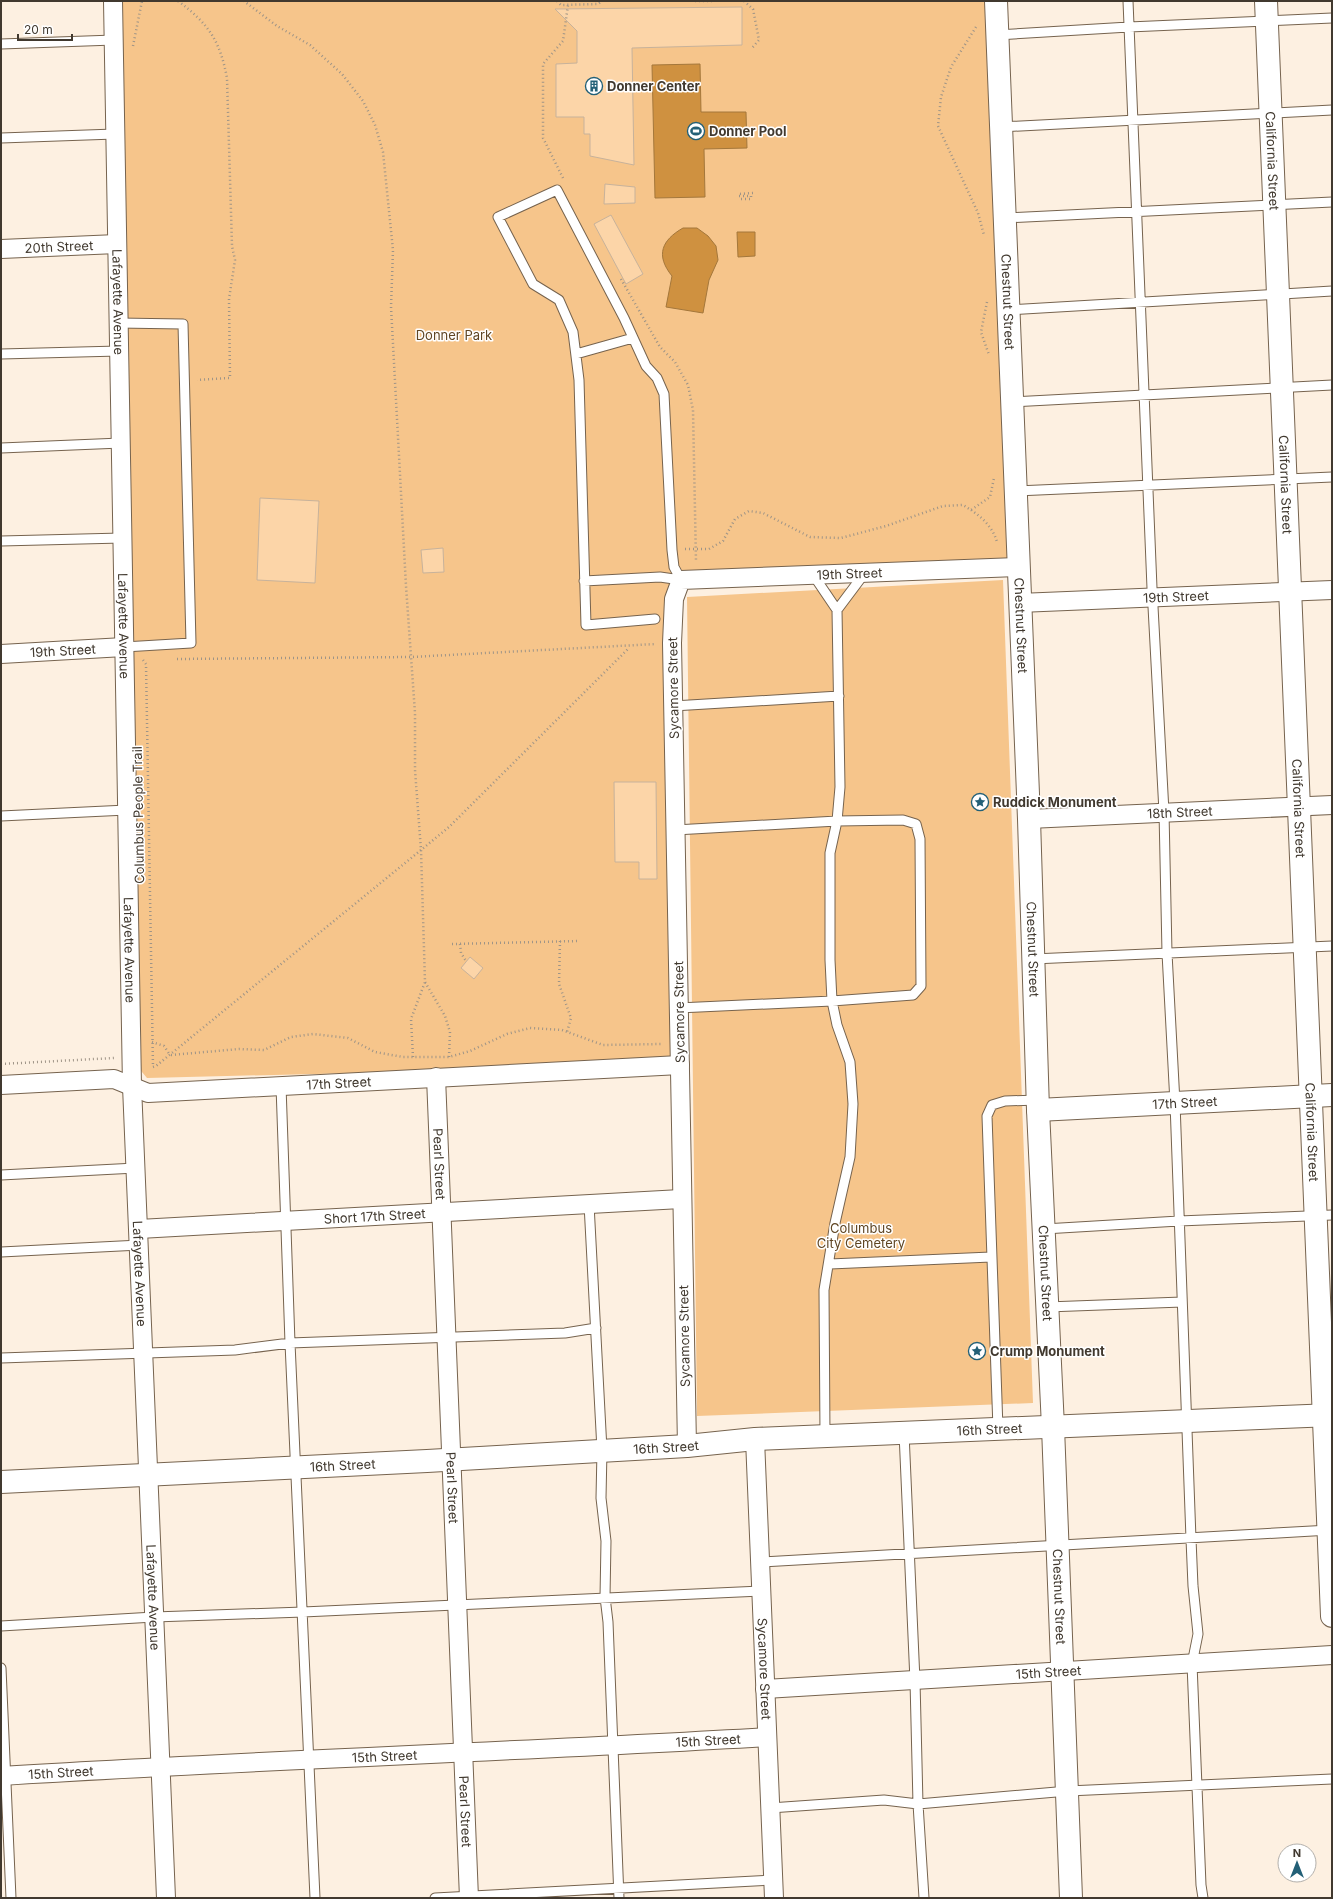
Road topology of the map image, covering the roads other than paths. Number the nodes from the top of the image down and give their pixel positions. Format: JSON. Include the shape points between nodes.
{"nodes":[{"id":1,"x":113,"y":1,"type":"edge"},
{"id":2,"x":996,"y":1,"type":"edge"},
{"id":3,"x":1128,"y":1,"type":"edge"},
{"id":4,"x":1267,"y":11,"type":"edge"},
{"id":5,"x":1332,"y":18,"type":"edge"},
{"id":6,"x":1129,"y":27,"type":"junction"},
{"id":7,"x":997,"y":35,"type":"junction"},
{"id":8,"x":114,"y":40,"type":"junction"},
{"id":9,"x":1,"y":44,"type":"edge"},
{"id":10,"x":1332,"y":110,"type":"edge"},
{"id":11,"x":1271,"y":113,"type":"junction"},
{"id":12,"x":1133,"y":121,"type":"junction"},
{"id":13,"x":1000,"y":127,"type":"junction"},
{"id":14,"x":115,"y":134,"type":"junction"},
{"id":15,"x":1,"y":138,"type":"edge"},
{"id":16,"x":1332,"y":202,"type":"edge"},
{"id":17,"x":1274,"y":206,"type":"junction"},
{"id":18,"x":1136,"y":211,"type":"junction"},
{"id":19,"x":1004,"y":218,"type":"junction"},
{"id":20,"x":117,"y":244,"type":"junction"},
{"id":21,"x":1,"y":249,"type":"edge"},
{"id":22,"x":1332,"y":291,"type":"edge"},
{"id":23,"x":1278,"y":295,"type":"junction"},
{"id":24,"x":1140,"y":303,"type":"junction"},
{"id":25,"x":1008,"y":310,"type":"junction"},
{"id":26,"x":118,"y":323,"type":"junction"},
{"id":27,"x":633,"y":338,"type":"junction"},
{"id":28,"x":119,"y":350,"type":"junction"},
{"id":29,"x":1,"y":354,"type":"edge"},
{"id":30,"x":576,"y":354,"type":"junction"},
{"id":31,"x":1332,"y":385,"type":"edge"},
{"id":32,"x":1282,"y":389,"type":"junction"},
{"id":33,"x":1144,"y":396,"type":"junction"},
{"id":34,"x":1011,"y":402,"type":"junction"},
{"id":35,"x":121,"y":443,"type":"junction"},
{"id":36,"x":1,"y":448,"type":"edge"},
{"id":37,"x":1332,"y":477,"type":"edge"},
{"id":38,"x":1285,"y":480,"type":"junction"},
{"id":39,"x":1148,"y":485,"type":"junction"},
{"id":40,"x":1014,"y":491,"type":"junction"},
{"id":41,"x":122,"y":538,"type":"junction"},
{"id":42,"x":1,"y":540,"type":"edge"},
{"id":43,"x":1008,"y":568,"type":"junction"},
{"id":44,"x":864,"y":574,"type":"junction"},
{"id":45,"x":814,"y":576,"type":"junction"},
{"id":46,"x":681,"y":580,"type":"junction"},
{"id":47,"x":584,"y":581,"type":"junction"},
{"id":48,"x":1332,"y":590,"type":"edge"},
{"id":49,"x":1290,"y":592,"type":"junction"},
{"id":50,"x":1153,"y":597,"type":"junction"},
{"id":51,"x":1019,"y":603,"type":"junction"},
{"id":52,"x":837,"y":610,"type":"junction"},
{"id":53,"x":655,"y":619,"type":"dead end"},
{"id":54,"x":124,"y":653,"type":"junction"},
{"id":55,"x":1,"y":654,"type":"edge"},
{"id":56,"x":839,"y":696,"type":"junction"},
{"id":57,"x":673,"y":706,"type":"junction"},
{"id":58,"x":1332,"y":805,"type":"edge"},
{"id":59,"x":1299,"y":806,"type":"junction"},
{"id":60,"x":127,"y":810,"type":"junction"},
{"id":61,"x":1164,"y":812,"type":"junction"},
{"id":62,"x":1,"y":816,"type":"edge"},
{"id":63,"x":1028,"y":819,"type":"junction"},
{"id":64,"x":836,"y":820,"type":"junction"},
{"id":65,"x":675,"y":830,"type":"junction"},
{"id":66,"x":1332,"y":946,"type":"edge"},
{"id":67,"x":1305,"y":948,"type":"junction"},
{"id":68,"x":1166,"y":953,"type":"junction"},
{"id":69,"x":1033,"y":959,"type":"junction"},
{"id":70,"x":832,"y":1001,"type":"junction"},
{"id":71,"x":678,"y":1008,"type":"junction"},
{"id":72,"x":680,"y":1065,"type":"junction"},
{"id":73,"x":436,"y":1078,"type":"junction"},
{"id":74,"x":1,"y":1085,"type":"edge"},
{"id":75,"x":132,"y":1086,"type":"junction"},
{"id":76,"x":281,"y":1086,"type":"junction"},
{"id":77,"x":1322,"y":1095,"type":"edge"},
{"id":78,"x":1175,"y":1103,"type":"junction"},
{"id":79,"x":1038,"y":1105,"type":"junction"},
{"id":80,"x":136,"y":1168,"type":"junction"},
{"id":81,"x":1,"y":1175,"type":"edge"},
{"id":82,"x":681,"y":1199,"type":"junction"},
{"id":83,"x":590,"y":1204,"type":"junction"},
{"id":84,"x":442,"y":1213,"type":"junction"},
{"id":85,"x":1324,"y":1216,"type":"edge"},
{"id":86,"x":285,"y":1221,"type":"junction"},
{"id":87,"x":1179,"y":1221,"type":"junction"},
{"id":88,"x":1044,"y":1229,"type":"junction"},
{"id":89,"x":140,"y":1237,"type":"junction"},
{"id":90,"x":1,"y":1252,"type":"edge"},
{"id":91,"x":991,"y":1257,"type":"junction"},
{"id":92,"x":830,"y":1264,"type":"junction"},
{"id":93,"x":1182,"y":1302,"type":"junction"},
{"id":94,"x":1048,"y":1307,"type":"junction"},
{"id":95,"x":596,"y":1328,"type":"junction"},
{"id":96,"x":447,"y":1338,"type":"junction"},
{"id":97,"x":290,"y":1343,"type":"junction"},
{"id":98,"x":144,"y":1353,"type":"junction"},
{"id":99,"x":1,"y":1358,"type":"edge"},
{"id":100,"x":1328,"y":1415,"type":"edge"},
{"id":101,"x":1186,"y":1421,"type":"junction"},
{"id":102,"x":1053,"y":1427,"type":"junction"},
{"id":103,"x":998,"y":1429,"type":"junction"},
{"id":104,"x":904,"y":1433,"type":"junction"},
{"id":105,"x":825,"y":1436,"type":"junction"},
{"id":106,"x":755,"y":1439,"type":"junction"},
{"id":107,"x":687,"y":1446,"type":"junction"},
{"id":108,"x":602,"y":1450,"type":"junction"},
{"id":109,"x":452,"y":1460,"type":"junction"},
{"id":110,"x":296,"y":1468,"type":"junction"},
{"id":111,"x":149,"y":1475,"type":"junction"},
{"id":112,"x":1,"y":1482,"type":"edge"},
{"id":113,"x":1330,"y":1530,"type":"edge"},
{"id":114,"x":1191,"y":1539,"type":"junction"},
{"id":115,"x":1058,"y":1547,"type":"junction"},
{"id":116,"x":909,"y":1554,"type":"junction"},
{"id":117,"x":760,"y":1562,"type":"junction"},
{"id":118,"x":761,"y":1591,"type":"junction"},
{"id":119,"x":605,"y":1597,"type":"junction"},
{"id":120,"x":457,"y":1604,"type":"junction"},
{"id":121,"x":303,"y":1612,"type":"junction"},
{"id":122,"x":1332,"y":1616,"type":"edge"},
{"id":123,"x":154,"y":1617,"type":"junction"},
{"id":124,"x":1,"y":1626,"type":"edge"},
{"id":125,"x":1332,"y":1655,"type":"edge"},
{"id":126,"x":1192,"y":1664,"type":"junction"},
{"id":127,"x":1,"y":1668,"type":"edge"},
{"id":128,"x":1063,"y":1672,"type":"junction"},
{"id":129,"x":915,"y":1680,"type":"junction"},
{"id":130,"x":765,"y":1690,"type":"junction"},
{"id":131,"x":767,"y":1737,"type":"junction"},
{"id":132,"x":613,"y":1745,"type":"junction"},
{"id":133,"x":464,"y":1753,"type":"junction"},
{"id":134,"x":309,"y":1760,"type":"junction"},
{"id":135,"x":160,"y":1766,"type":"junction"},
{"id":136,"x":3,"y":1776,"type":"edge"},
{"id":137,"x":1332,"y":1779,"type":"edge"},
{"id":138,"x":1197,"y":1786,"type":"junction"},
{"id":139,"x":1068,"y":1791,"type":"junction"},
{"id":140,"x":918,"y":1804,"type":"junction"},
{"id":141,"x":770,"y":1808,"type":"junction"},
{"id":142,"x":773,"y":1880,"type":"junction"},
{"id":143,"x":619,"y":1893,"type":"edge"},
{"id":144,"x":469,"y":1897,"type":"edge"},
{"id":145,"x":11,"y":1898,"type":"edge"},
{"id":146,"x":166,"y":1898,"type":"edge"},
{"id":147,"x":315,"y":1898,"type":"edge"},
{"id":148,"x":435,"y":1898,"type":"edge"},
{"id":149,"x":774,"y":1898,"type":"edge"},
{"id":150,"x":924,"y":1898,"type":"edge"},
{"id":151,"x":1071,"y":1898,"type":"edge"},
{"id":152,"x":1203,"y":1898,"type":"edge"}],
"edges":[{"from":1,"to":8,"type":"street","name":"Lafayette Avenue"},
{"from":2,"to":7,"type":"street","name":"Chestnut Street"},
{"from":3,"to":6,"type":"lane"},
{"from":4,"to":5,"type":"lane"},
{"from":4,"to":6,"type":"lane"},
{"from":4,"to":11,"type":"street","name":"California Street"},
{"from":6,"to":7,"type":"lane"},
{"from":6,"to":12,"type":"lane"},
{"from":7,"to":13,"type":"street","name":"Chestnut Street"},
{"from":8,"to":9,"type":"lane"},
{"from":8,"to":14,"type":"street","name":"Lafayette Avenue"},
{"from":10,"to":11,"type":"lane"},
{"from":11,"to":12,"type":"lane"},
{"from":11,"to":17,"type":"street","name":"California Street"},
{"from":12,"to":13,"type":"lane"},
{"from":12,"to":18,"type":"lane"},
{"from":13,"to":19,"type":"street","name":"Chestnut Street"},
{"from":14,"to":15,"type":"lane"},
{"from":14,"to":20,"type":"street","name":"Lafayette Avenue"},
{"from":16,"to":17,"type":"lane"},
{"from":17,"to":18,"type":"lane"},
{"from":17,"to":23,"type":"street","name":"California Street"},
{"from":18,"to":19,"type":"lane"},
{"from":18,"to":24,"type":"lane"},
{"from":19,"to":25,"type":"street","name":"Chestnut Street"},
{"from":20,"to":21,"type":"street","name":"20th Street"},
{"from":20,"to":26,"type":"street","name":"Lafayette Avenue"},
{"from":22,"to":23,"type":"lane"},
{"from":23,"to":24,"type":"lane"},
{"from":23,"to":32,"type":"street","name":"California Street"},
{"from":24,"to":25,"type":"lane"},
{"from":24,"to":33,"type":"lane"},
{"from":25,"to":34,"type":"street","name":"Chestnut Street"},
{"from":26,"to":28,"type":"street","name":"Lafayette Avenue"},
{"from":26,"to":54,"type":"lane","via":[[183,324],[191,643]]},
{"from":27,"to":30,"type":"lane"},
{"from":27,"to":30,"type":"lane","via":[[557,190],[498,217],[533,284],[558,300],[573,332]]},
{"from":27,"to":46,"type":"lane","via":[[646,366],[657,378],[664,394],[672,550],[674,567]]},
{"from":28,"to":29,"type":"lane"},
{"from":28,"to":35,"type":"street","name":"Lafayette Avenue"},
{"from":30,"to":47,"type":"lane","via":[[579,380]]},
{"from":31,"to":32,"type":"lane"},
{"from":32,"to":33,"type":"lane"},
{"from":32,"to":38,"type":"street","name":"California Street"},
{"from":33,"to":34,"type":"lane"},
{"from":33,"to":39,"type":"lane"},
{"from":34,"to":40,"type":"street","name":"Chestnut Street"},
{"from":35,"to":36,"type":"lane"},
{"from":35,"to":41,"type":"street","name":"Lafayette Avenue"},
{"from":37,"to":38,"type":"lane"},
{"from":38,"to":39,"type":"lane"},
{"from":38,"to":49,"type":"street","name":"California Street"},
{"from":39,"to":40,"type":"lane"},
{"from":39,"to":50,"type":"lane"},
{"from":40,"to":43,"type":"street","name":"Chestnut Street"},
{"from":41,"to":42,"type":"lane"},
{"from":41,"to":54,"type":"street","name":"Lafayette Avenue"},
{"from":43,"to":44,"type":"street","name":"19th Street"},
{"from":43,"to":51,"type":"street","name":"Chestnut Street"},
{"from":44,"to":45,"type":"street","name":"19th Street"},
{"from":44,"to":52,"type":"lane"},
{"from":45,"to":46,"type":"street","name":"19th Street"},
{"from":45,"to":52,"type":"lane"},
{"from":46,"to":47,"type":"lane","via":[[660,577]]},
{"from":46,"to":57,"type":"street","name":"Sycamore Street","via":[[674,599]]},
{"from":47,"to":53,"type":"lane","via":[[586,625]]},
{"from":48,"to":49,"type":"street","name":"19th Street"},
{"from":49,"to":50,"type":"street","name":"19th Street"},
{"from":49,"to":59,"type":"street","name":"California Street"},
{"from":50,"to":51,"type":"street","name":"19th Street"},
{"from":50,"to":61,"type":"lane"},
{"from":51,"to":63,"type":"street","name":"Chestnut Street"},
{"from":52,"to":56,"type":"lane"},
{"from":54,"to":55,"type":"street","name":"19th Street"},
{"from":54,"to":60,"type":"street","name":"Lafayette Avenue"},
{"from":56,"to":57,"type":"lane"},
{"from":56,"to":64,"type":"lane","via":[[840,787]]},
{"from":57,"to":65,"type":"street","name":"Sycamore Street"},
{"from":58,"to":59,"type":"street","name":"18th Street"},
{"from":59,"to":61,"type":"street","name":"18th Street"},
{"from":59,"to":67,"type":"street","name":"California Street"},
{"from":60,"to":62,"type":"lane"},
{"from":60,"to":75,"type":"street","name":"Lafayette Avenue"},
{"from":61,"to":63,"type":"street","name":"18th Street"},
{"from":61,"to":68,"type":"lane"},
{"from":63,"to":69,"type":"street","name":"Chestnut Street"},
{"from":64,"to":65,"type":"lane"},
{"from":64,"to":70,"type":"lane","via":[[830,853]]},
{"from":64,"to":70,"type":"lane","via":[[903,820],[916,824],[920,839],[921,986],[913,995]]},
{"from":65,"to":71,"type":"street","name":"Sycamore Street"},
{"from":66,"to":67,"type":"lane"},
{"from":67,"to":68,"type":"lane"},
{"from":67,"to":77,"type":"street","name":"California Street"},
{"from":68,"to":69,"type":"lane"},
{"from":68,"to":78,"type":"lane"},
{"from":69,"to":79,"type":"street","name":"Chestnut Street"},
{"from":70,"to":71,"type":"lane"},
{"from":70,"to":92,"type":"lane","via":[[837,1026],[850,1062],[853,1104],[850,1156],[835,1223]]},
{"from":71,"to":72,"type":"street","name":"Sycamore Street"},
{"from":72,"to":73,"type":"street","name":"17th Street"},
{"from":72,"to":82,"type":"street","name":"Sycamore Street"},
{"from":73,"to":76,"type":"street","name":"17th Street"},
{"from":73,"to":84,"type":"street","name":"Pearl Street"},
{"from":74,"to":75,"type":"street","name":"17th Street","via":[[114,1079]]},
{"from":75,"to":76,"type":"street","name":"17th Street","via":[[148,1093]]},
{"from":75,"to":80,"type":"street","name":"Lafayette Avenue"},
{"from":76,"to":86,"type":"lane"},
{"from":77,"to":78,"type":"street","name":"17th Street"},
{"from":77,"to":85,"type":"street","name":"California Street"},
{"from":78,"to":79,"type":"street","name":"17th Street"},
{"from":78,"to":87,"type":"lane"},
{"from":79,"to":88,"type":"street","name":"Chestnut Street"},
{"from":79,"to":91,"type":"lane","via":[[1005,1101],[992,1105],[987,1116]]},
{"from":80,"to":81,"type":"lane"},
{"from":80,"to":89,"type":"street","name":"Lafayette Avenue"},
{"from":82,"to":83,"type":"street","name":"Short 17th Street"},
{"from":82,"to":107,"type":"street","name":"Sycamore Street"},
{"from":83,"to":84,"type":"street","name":"Short 17th Street"},
{"from":83,"to":95,"type":"lane"},
{"from":84,"to":86,"type":"street","name":"Short 17th Street"},
{"from":84,"to":96,"type":"street","name":"Pearl Street"},
{"from":85,"to":87,"type":"lane"},
{"from":85,"to":100,"type":"street","name":"California Street"},
{"from":86,"to":89,"type":"street","name":"Short 17th Street"},
{"from":86,"to":97,"type":"lane"},
{"from":87,"to":88,"type":"lane"},
{"from":87,"to":93,"type":"lane"},
{"from":88,"to":94,"type":"street","name":"Chestnut Street"},
{"from":89,"to":90,"type":"lane"},
{"from":89,"to":98,"type":"street","name":"Lafayette Avenue"},
{"from":91,"to":92,"type":"lane"},
{"from":91,"to":103,"type":"lane"},
{"from":92,"to":105,"type":"lane","via":[[824,1290]]},
{"from":93,"to":94,"type":"lane"},
{"from":93,"to":101,"type":"lane"},
{"from":94,"to":102,"type":"street","name":"Chestnut Street"},
{"from":95,"to":96,"type":"lane","via":[[565,1333]]},
{"from":95,"to":108,"type":"lane"},
{"from":96,"to":97,"type":"lane"},
{"from":96,"to":109,"type":"street","name":"Pearl Street"},
{"from":97,"to":98,"type":"lane","via":[[234,1350]]},
{"from":97,"to":110,"type":"lane"},
{"from":98,"to":99,"type":"lane"},
{"from":98,"to":111,"type":"street","name":"Lafayette Avenue"},
{"from":100,"to":101,"type":"street","name":"16th Street"},
{"from":100,"to":113,"type":"street","name":"California Street"},
{"from":101,"to":102,"type":"street","name":"16th Street"},
{"from":101,"to":114,"type":"lane"},
{"from":102,"to":103,"type":"street","name":"16th Street"},
{"from":102,"to":115,"type":"street","name":"Chestnut Street"},
{"from":103,"to":104,"type":"street","name":"16th Street"},
{"from":104,"to":105,"type":"street","name":"16th Street"},
{"from":104,"to":116,"type":"lane"},
{"from":105,"to":106,"type":"street","name":"16th Street"},
{"from":106,"to":107,"type":"street","name":"16th Street"},
{"from":106,"to":117,"type":"street","name":"Sycamore Street"},
{"from":107,"to":108,"type":"street","name":"16th Street"},
{"from":108,"to":109,"type":"street","name":"16th Street"},
{"from":108,"to":119,"type":"lane","via":[[601,1498],[606,1541]]},
{"from":109,"to":110,"type":"street","name":"16th Street"},
{"from":109,"to":120,"type":"street","name":"Pearl Street"},
{"from":110,"to":111,"type":"street","name":"16th Street"},
{"from":110,"to":121,"type":"lane"},
{"from":111,"to":112,"type":"street","name":"16th Street"},
{"from":111,"to":123,"type":"street","name":"Lafayette Avenue"},
{"from":113,"to":114,"type":"lane"},
{"from":113,"to":122,"type":"street","name":"California Street"},
{"from":114,"to":115,"type":"lane"},
{"from":114,"to":126,"type":"lane","via":[[1198,1634]]},
{"from":115,"to":116,"type":"lane"},
{"from":115,"to":128,"type":"street","name":"Chestnut Street"},
{"from":116,"to":117,"type":"lane"},
{"from":116,"to":129,"type":"lane"},
{"from":117,"to":118,"type":"street","name":"Sycamore Street"},
{"from":118,"to":119,"type":"lane"},
{"from":118,"to":130,"type":"street","name":"Sycamore Street"},
{"from":119,"to":120,"type":"lane"},
{"from":119,"to":132,"type":"lane"},
{"from":120,"to":121,"type":"lane"},
{"from":120,"to":133,"type":"street","name":"Pearl Street"},
{"from":121,"to":123,"type":"lane"},
{"from":121,"to":134,"type":"lane"},
{"from":123,"to":124,"type":"lane"},
{"from":123,"to":135,"type":"street","name":"Lafayette Avenue"},
{"from":125,"to":126,"type":"street","name":"15th Street"},
{"from":126,"to":128,"type":"street","name":"15th Street"},
{"from":126,"to":138,"type":"lane"},
{"from":127,"to":136,"type":"lane"},
{"from":128,"to":129,"type":"street","name":"15th Street"},
{"from":128,"to":139,"type":"street","name":"Chestnut Street"},
{"from":129,"to":130,"type":"street","name":"15th Street"},
{"from":129,"to":140,"type":"lane"},
{"from":130,"to":131,"type":"street","name":"Sycamore Street"},
{"from":131,"to":132,"type":"street","name":"15th Street"},
{"from":131,"to":141,"type":"street","name":"Sycamore Street"},
{"from":132,"to":133,"type":"street","name":"15th Street"},
{"from":132,"to":143,"type":"lane"},
{"from":133,"to":134,"type":"street","name":"15th Street"},
{"from":133,"to":144,"type":"street","name":"Pearl Street"},
{"from":134,"to":135,"type":"street","name":"15th Street"},
{"from":134,"to":147,"type":"lane"},
{"from":135,"to":136,"type":"street","name":"15th Street"},
{"from":135,"to":146,"type":"street","name":"Lafayette Avenue"},
{"from":136,"to":145,"type":"lane"},
{"from":137,"to":138,"type":"lane"},
{"from":138,"to":139,"type":"lane"},
{"from":138,"to":152,"type":"lane"},
{"from":139,"to":140,"type":"lane"},
{"from":139,"to":151,"type":"street","name":"Chestnut Street"},
{"from":140,"to":141,"type":"lane","via":[[884,1800]]},
{"from":140,"to":150,"type":"lane"},
{"from":141,"to":142,"type":"street","name":"Sycamore Street"},
{"from":142,"to":143,"type":"lane"},
{"from":142,"to":149,"type":"street","name":"Sycamore Street"},
{"from":143,"to":144,"type":"lane"},
{"from":144,"to":148,"type":"lane"}]}
